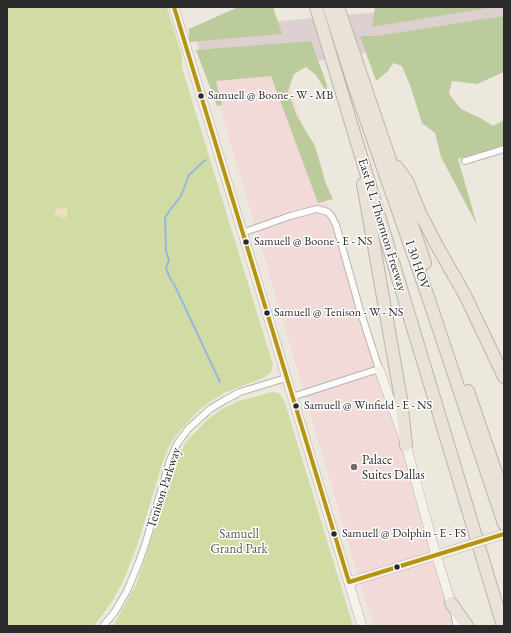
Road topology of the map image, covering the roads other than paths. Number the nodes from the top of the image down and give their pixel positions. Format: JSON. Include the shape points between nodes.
{"nodes":[{"id":1,"x":174,"y":7,"type":"edge"},
{"id":2,"x":329,"y":7,"type":"edge"},
{"id":3,"x":338,"y":7,"type":"edge"},
{"id":4,"x":316,"y":9,"type":"edge"},
{"id":5,"x":360,"y":87,"type":"junction"},
{"id":6,"x":355,"y":136,"type":"junction"},
{"id":7,"x":504,"y":149,"type":"edge"},
{"id":8,"x":388,"y":155,"type":"junction"},
{"id":9,"x":465,"y":161,"type":"dead end"},
{"id":10,"x":242,"y":233,"type":"junction"},
{"id":11,"x":379,"y":369,"type":"junction"},
{"id":12,"x":504,"y":377,"type":"edge"},
{"id":13,"x":286,"y":378,"type":"junction"},
{"id":14,"x":292,"y":397,"type":"junction"},
{"id":15,"x":406,"y":445,"type":"junction"},
{"id":16,"x":504,"y":496,"type":"edge"},
{"id":17,"x":504,"y":524,"type":"edge"},
{"id":18,"x":504,"y":534,"type":"edge"},
{"id":19,"x":480,"y":551,"type":"junction"},
{"id":20,"x":436,"y":555,"type":"junction"},
{"id":21,"x":349,"y":582,"type":"junction"},
{"id":22,"x":451,"y":603,"type":"junction"},
{"id":23,"x":504,"y":610,"type":"edge"},
{"id":24,"x":103,"y":626,"type":"edge"},
{"id":25,"x":362,"y":626,"type":"edge"},
{"id":26,"x":457,"y":626,"type":"edge"},
{"id":27,"x":467,"y":626,"type":"edge"},
{"id":28,"x":503,"y":626,"type":"edge"}],
"edges":[{"from":1,"to":10,"type":"main road"},
{"from":2,"to":5,"type":"highway","name":"I 30 HOV"},
{"from":3,"to":5,"type":"highway","name":"East R L Thornton Freeway"},
{"from":4,"to":6,"type":"highway","name":"East R L Thornton Freeway"},
{"from":5,"to":8,"type":"highway","name":"East R L Thornton Freeway"},
{"from":5,"to":17,"type":"highway","name":"I 30 HOV"},
{"from":6,"to":15,"type":"highway","via":[[401,400]]},
{"from":6,"to":19,"type":"highway","name":"East R L Thornton Freeway"},
{"from":7,"to":9,"type":"street"},
{"from":8,"to":12,"type":"highway","via":[[407,181],[420,213],[465,295]]},
{"from":8,"to":16,"type":"highway","name":"East R L Thornton Freeway"},
{"from":10,"to":11,"type":"street","via":[[317,209],[328,212],[336,225]]},
{"from":10,"to":13,"type":"main road"},
{"from":11,"to":14,"type":"street"},
{"from":11,"to":15,"type":"main road"},
{"from":13,"to":14,"type":"main road"},
{"from":13,"to":24,"type":"street","name":"Tenison Parkway","via":[[240,392],[225,400],[210,409],[184,434],[170,460],[139,562],[127,591]]},
{"from":14,"to":21,"type":"main road"},
{"from":15,"to":20,"type":"main road"},
{"from":18,"to":20,"type":"main road","bridge":true},
{"from":19,"to":23,"type":"highway"},
{"from":19,"to":28,"type":"highway","name":"East R L Thornton Freeway"},
{"from":20,"to":21,"type":"main road"},
{"from":20,"to":22,"type":"main road"},
{"from":21,"to":25,"type":"main road"},
{"from":22,"to":26,"type":"street"},
{"from":22,"to":27,"type":"highway"}]}
